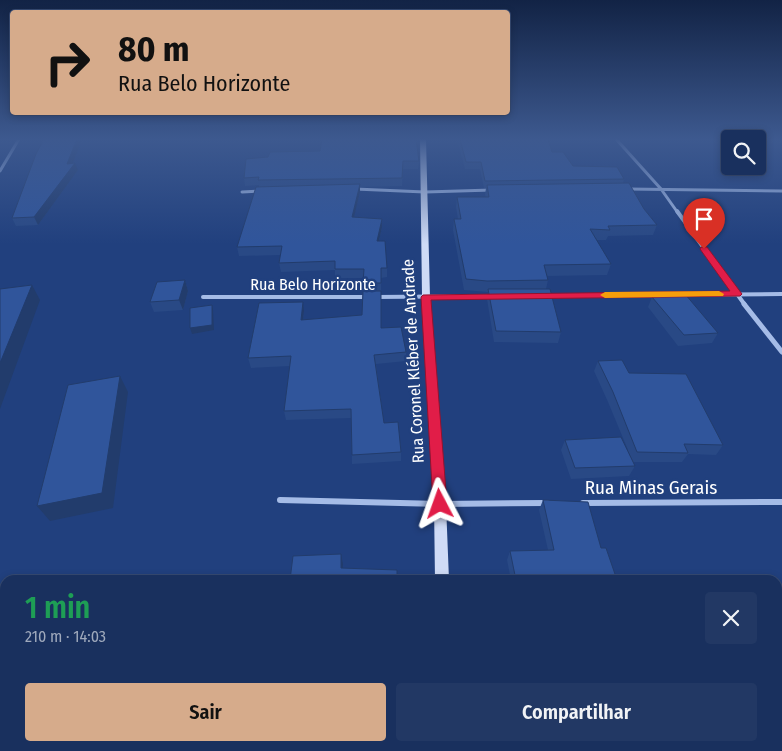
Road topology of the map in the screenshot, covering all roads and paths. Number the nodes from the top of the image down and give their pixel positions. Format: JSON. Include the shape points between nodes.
{"nodes":[{"id":1,"x":424,"y":174,"type":"edge"},
{"id":2,"x":648,"y":174,"type":"edge"},
{"id":3,"x":350,"y":189,"type":"edge"},
{"id":4,"x":621,"y":189,"type":"edge"},
{"id":5,"x":661,"y":189,"type":"junction"},
{"id":6,"x":502,"y":190,"type":"edge"},
{"id":7,"x":262,"y":191,"type":"edge"},
{"id":8,"x":782,"y":191,"type":"edge"},
{"id":9,"x":242,"y":192,"type":"dead end"},
{"id":10,"x":425,"y":192,"type":"junction"},
{"id":11,"x":737,"y":294,"type":"junction"},
{"id":12,"x":782,"y":294,"type":"edge"},
{"id":13,"x":504,"y":296,"type":"edge"},
{"id":14,"x":543,"y":296,"type":"edge"},
{"id":15,"x":203,"y":297,"type":"dead end"},
{"id":16,"x":426,"y":297,"type":"junction"},
{"id":17,"x":782,"y":352,"type":"edge"},
{"id":18,"x":280,"y":500,"type":"dead end"},
{"id":19,"x":782,"y":502,"type":"edge"},
{"id":20,"x":558,"y":503,"type":"edge"},
{"id":21,"x":577,"y":503,"type":"edge"},
{"id":22,"x":440,"y":504,"type":"junction"},
{"id":23,"x":442,"y":575,"type":"edge"}],
"edges":[{"from":1,"to":10,"type":"main road","name":"Rua Coronel Kléber de Andrade"},
{"from":2,"to":5,"type":"street"},
{"from":3,"to":10,"type":"street"},
{"from":4,"to":5,"type":"street"},
{"from":5,"to":8,"type":"street"},
{"from":5,"to":11,"type":"street"},
{"from":6,"to":10,"type":"street"},
{"from":7,"to":9,"type":"street"},
{"from":10,"to":16,"type":"main road","name":"Rua Coronel Kléber de Andrade"},
{"from":11,"to":12,"type":"street"},
{"from":11,"to":14,"type":"street"},
{"from":11,"to":17,"type":"street"},
{"from":13,"to":16,"type":"street","name":"Rua Belo Horizonte"},
{"from":15,"to":16,"type":"street","name":"Rua Belo Horizonte"},
{"from":16,"to":22,"type":"main road","name":"Rua Coronel Kléber de Andrade"},
{"from":18,"to":22,"type":"street"},
{"from":19,"to":21,"type":"street","name":"Rua Minas Gerais"},
{"from":20,"to":22,"type":"street"},
{"from":22,"to":23,"type":"main road","name":"Rua Coronel Kléber de Andrade"}]}
